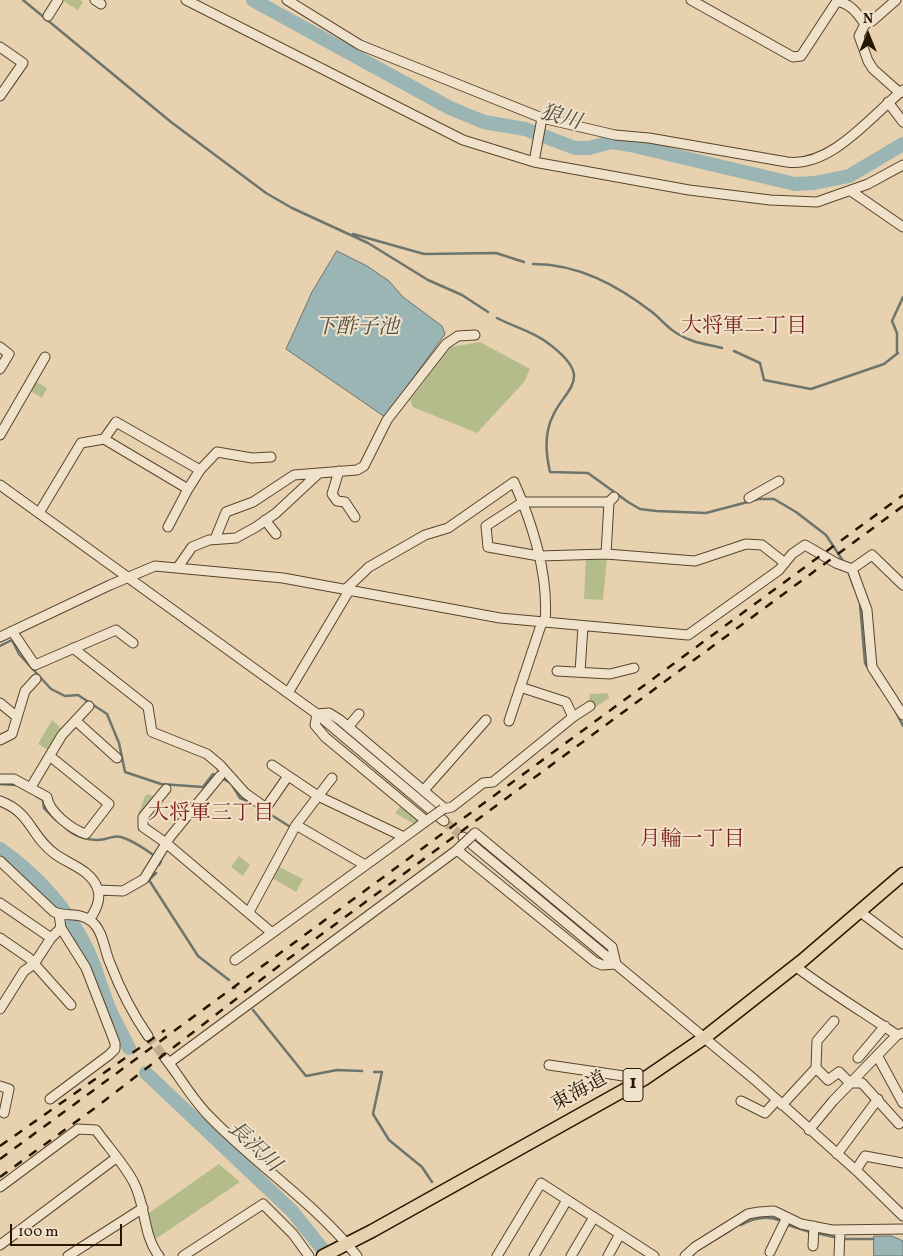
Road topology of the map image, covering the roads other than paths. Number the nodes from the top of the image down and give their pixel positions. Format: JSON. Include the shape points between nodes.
{"nodes":[{"id":1,"x":58,"y":0,"type":"edge"},
{"id":2,"x":186,"y":0,"type":"edge"},
{"id":3,"x":287,"y":0,"type":"edge"},
{"id":4,"x":691,"y":0,"type":"edge"},
{"id":5,"x":896,"y":0,"type":"edge"},
{"id":6,"x":48,"y":16,"type":"dead end"},
{"id":7,"x":865,"y":24,"type":"junction"},
{"id":8,"x":0,"y":47,"type":"edge"},
{"id":9,"x":902,"y":92,"type":"edge"},
{"id":10,"x":0,"y":96,"type":"edge"},
{"id":11,"x":888,"y":102,"type":"junction"},
{"id":12,"x":542,"y":120,"type":"junction"},
{"id":13,"x":903,"y":122,"type":"edge"},
{"id":14,"x":534,"y":162,"type":"junction"},
{"id":15,"x":903,"y":165,"type":"edge"},
{"id":16,"x":851,"y":191,"type":"junction"},
{"id":17,"x":903,"y":228,"type":"edge"},
{"id":18,"x":476,"y":335,"type":"dead end"},
{"id":19,"x":0,"y":347,"type":"edge"},
{"id":20,"x":45,"y":358,"type":"dead end"},
{"id":21,"x":0,"y":369,"type":"edge"},
{"id":22,"x":0,"y":435,"type":"edge"},
{"id":23,"x":104,"y":439,"type":"junction"},
{"id":24,"x":271,"y":457,"type":"dead end"},
{"id":25,"x":200,"y":470,"type":"junction"},
{"id":26,"x":339,"y":471,"type":"junction"},
{"id":27,"x":319,"y":473,"type":"junction"},
{"id":28,"x":779,"y":481,"type":"dead end"},
{"id":29,"x":0,"y":485,"type":"edge"},
{"id":30,"x":188,"y":489,"type":"junction"},
{"id":31,"x":749,"y":498,"type":"dead end"},
{"id":32,"x":523,"y":502,"type":"junction"},
{"id":33,"x":39,"y":513,"type":"junction"},
{"id":34,"x":355,"y":518,"type":"dead end"},
{"id":35,"x":265,"y":520,"type":"junction"},
{"id":36,"x":168,"y":527,"type":"dead end"},
{"id":37,"x":276,"y":534,"type":"dead end"},
{"id":38,"x":215,"y":538,"type":"junction"},
{"id":39,"x":606,"y":554,"type":"junction"},
{"id":40,"x":539,"y":556,"type":"junction"},
{"id":41,"x":785,"y":563,"type":"junction"},
{"id":42,"x":178,"y":567,"type":"junction"},
{"id":43,"x":849,"y":568,"type":"junction"},
{"id":44,"x":129,"y":578,"type":"junction"},
{"id":45,"x":903,"y":585,"type":"edge"},
{"id":46,"x":348,"y":588,"type":"junction"},
{"id":47,"x":544,"y":622,"type":"junction"},
{"id":48,"x":582,"y":626,"type":"junction"},
{"id":49,"x":12,"y":631,"type":"junction"},
{"id":50,"x":0,"y":636,"type":"edge"},
{"id":51,"x":133,"y":642,"type":"dead end"},
{"id":52,"x":73,"y":648,"type":"junction"},
{"id":53,"x":634,"y":668,"type":"dead end"},
{"id":54,"x":556,"y":671,"type":"dead end"},
{"id":55,"x":580,"y":672,"type":"junction"},
{"id":56,"x":36,"y":679,"type":"dead end"},
{"id":57,"x":520,"y":687,"type":"junction"},
{"id":58,"x":288,"y":693,"type":"junction"},
{"id":59,"x":0,"y":702,"type":"edge"},
{"id":60,"x":89,"y":706,"type":"dead end"},
{"id":61,"x":590,"y":706,"type":"dead end"},
{"id":62,"x":317,"y":714,"type":"junction"},
{"id":63,"x":359,"y":714,"type":"dead end"},
{"id":64,"x":903,"y":715,"type":"edge"},
{"id":65,"x":17,"y":717,"type":"junction"},
{"id":66,"x":572,"y":717,"type":"junction"},
{"id":67,"x":486,"y":720,"type":"dead end"},
{"id":68,"x":509,"y":721,"type":"dead end"},
{"id":69,"x":76,"y":722,"type":"junction"},
{"id":70,"x":348,"y":727,"type":"junction"},
{"id":71,"x":0,"y":740,"type":"edge"},
{"id":72,"x":51,"y":757,"type":"junction"},
{"id":73,"x":117,"y":758,"type":"dead end"},
{"id":74,"x":272,"y":765,"type":"dead end"},
{"id":75,"x":288,"y":776,"type":"junction"},
{"id":76,"x":332,"y":778,"type":"dead end"},
{"id":77,"x":0,"y":779,"type":"edge"},
{"id":78,"x":218,"y":779,"type":"dead end"},
{"id":79,"x":31,"y":787,"type":"junction"},
{"id":80,"x":166,"y":789,"type":"dead end"},
{"id":81,"x":424,"y":790,"type":"junction"},
{"id":82,"x":318,"y":796,"type":"junction"},
{"id":83,"x":0,"y":801,"type":"edge"},
{"id":84,"x":443,"y":808,"type":"junction"},
{"id":85,"x":427,"y":820,"type":"junction"},
{"id":86,"x":444,"y":821,"type":"tunnel mouth"},
{"id":87,"x":295,"y":828,"type":"junction"},
{"id":88,"x":404,"y":837,"type":"junction"},
{"id":89,"x":464,"y":842,"type":"junction"},
{"id":90,"x":166,"y":843,"type":"junction"},
{"id":91,"x":0,"y":861,"type":"edge"},
{"id":92,"x":365,"y":865,"type":"junction"},
{"id":93,"x":903,"y":874,"type":"edge"},
{"id":94,"x":98,"y":890,"type":"junction"},
{"id":95,"x":0,"y":903,"type":"edge"},
{"id":96,"x":249,"y":912,"type":"junction"},
{"id":97,"x":859,"y":912,"type":"junction"},
{"id":98,"x":58,"y":914,"type":"junction"},
{"id":99,"x":90,"y":920,"type":"junction"},
{"id":100,"x":62,"y":928,"type":"junction"},
{"id":101,"x":272,"y":932,"type":"junction"},
{"id":102,"x":0,"y":938,"type":"edge"},
{"id":103,"x":51,"y":938,"type":"junction"},
{"id":104,"x":903,"y":944,"type":"edge"},
{"id":105,"x":235,"y":960,"type":"dead end"},
{"id":106,"x":34,"y":964,"type":"junction"},
{"id":107,"x":616,"y":964,"type":"junction"},
{"id":108,"x":795,"y":966,"type":"junction"},
{"id":109,"x":71,"y":1005,"type":"dead end"},
{"id":110,"x":0,"y":1009,"type":"edge"},
{"id":111,"x":834,"y":1021,"type":"dead end"},
{"id":112,"x":885,"y":1026,"type":"junction"},
{"id":113,"x":900,"y":1034,"type":"edge"},
{"id":114,"x":148,"y":1036,"type":"tunnel mouth"},
{"id":115,"x":704,"y":1038,"type":"junction"},
{"id":116,"x":878,"y":1056,"type":"junction"},
{"id":117,"x":858,"y":1058,"type":"dead end"},
{"id":118,"x":549,"y":1065,"type":"dead end"},
{"id":119,"x":816,"y":1068,"type":"junction"},
{"id":120,"x":644,"y":1079,"type":"junction"},
{"id":121,"x":851,"y":1083,"type":"junction"},
{"id":122,"x":0,"y":1086,"type":"edge"},
{"id":123,"x":50,"y":1099,"type":"dead end"},
{"id":124,"x":878,"y":1099,"type":"junction"},
{"id":125,"x":741,"y":1101,"type":"dead end"},
{"id":126,"x":779,"y":1102,"type":"junction"},
{"id":127,"x":903,"y":1103,"type":"edge"},
{"id":128,"x":4,"y":1113,"type":"dead end"},
{"id":129,"x":899,"y":1124,"type":"dead end"},
{"id":130,"x":810,"y":1130,"type":"junction"},
{"id":131,"x":837,"y":1154,"type":"junction"},
{"id":132,"x":116,"y":1158,"type":"junction"},
{"id":133,"x":903,"y":1163,"type":"edge"},
{"id":134,"x":856,"y":1170,"type":"junction"},
{"id":135,"x":0,"y":1187,"type":"edge"},
{"id":136,"x":567,"y":1200,"type":"junction"},
{"id":137,"x":143,"y":1208,"type":"junction"},
{"id":138,"x":903,"y":1216,"type":"edge"},
{"id":139,"x":594,"y":1217,"type":"junction"},
{"id":140,"x":787,"y":1217,"type":"junction"},
{"id":141,"x":814,"y":1226,"type":"junction"},
{"id":142,"x":903,"y":1229,"type":"edge"},
{"id":143,"x":840,"y":1231,"type":"junction"},
{"id":144,"x":620,"y":1234,"type":"junction"},
{"id":145,"x":0,"y":1244,"type":"edge"},
{"id":146,"x":347,"y":1244,"type":"junction"},
{"id":147,"x":813,"y":1246,"type":"dead end"},
{"id":148,"x":770,"y":1252,"type":"dead end"},
{"id":149,"x":328,"y":1253,"type":"edge"},
{"id":150,"x":649,"y":1254,"type":"edge"},
{"id":151,"x":68,"y":1256,"type":"edge"},
{"id":152,"x":159,"y":1256,"type":"edge"},
{"id":153,"x":183,"y":1256,"type":"edge"},
{"id":154,"x":309,"y":1256,"type":"edge"},
{"id":155,"x":357,"y":1256,"type":"edge"},
{"id":156,"x":497,"y":1256,"type":"edge"},
{"id":157,"x":534,"y":1256,"type":"edge"},
{"id":158,"x":571,"y":1256,"type":"edge"},
{"id":159,"x":608,"y":1256,"type":"edge"},
{"id":160,"x":685,"y":1256,"type":"edge"},
{"id":161,"x":839,"y":1256,"type":"edge"}],
"edges":[{"from":1,"to":6,"type":"street"},
{"from":2,"to":14,"type":"street","via":[[463,140]]},
{"from":3,"to":12,"type":"street","via":[[360,45]]},
{"from":4,"to":7,"type":"street","via":[[792,57],[801,56],[837,1],[856,11]]},
{"from":5,"to":7,"type":"street"},
{"from":7,"to":9,"type":"street","via":[[859,36],[868,61],[873,69]]},
{"from":8,"to":10,"type":"street","via":[[23,63]]},
{"from":9,"to":11,"type":"street"},
{"from":11,"to":12,"type":"street","via":[[868,123],[829,152],[815,160],[794,163],[615,135]]},
{"from":11,"to":13,"type":"street"},
{"from":12,"to":14,"type":"street"},
{"from":14,"to":16,"type":"street","via":[[689,190],[770,200],[817,202]]},
{"from":15,"to":16,"type":"street"},
{"from":16,"to":17,"type":"street"},
{"from":18,"to":26,"type":"street","via":[[458,336],[446,344],[387,420],[364,466],[357,470]]},
{"from":19,"to":21,"type":"street","via":[[9,354]]},
{"from":20,"to":22,"type":"street"},
{"from":23,"to":25,"type":"street","via":[[116,422]]},
{"from":23,"to":30,"type":"street"},
{"from":23,"to":33,"type":"street","via":[[81,443]]},
{"from":24,"to":25,"type":"street","via":[[252,458],[217,452]]},
{"from":25,"to":30,"type":"street"},
{"from":26,"to":27,"type":"street"},
{"from":26,"to":34,"type":"street","via":[[332,494],[338,501],[345,502]]},
{"from":27,"to":35,"type":"street"},
{"from":27,"to":38,"type":"street","via":[[294,475],[253,502],[226,512]]},
{"from":28,"to":31,"type":"street"},
{"from":29,"to":33,"type":"street"},
{"from":30,"to":36,"type":"street"},
{"from":32,"to":39,"type":"street","via":[[611,500]]},
{"from":32,"to":40,"type":"street"},
{"from":32,"to":40,"type":"street","via":[[486,526],[488,547]]},
{"from":32,"to":46,"type":"street","via":[[514,482],[456,523],[425,535],[369,567]]},
{"from":33,"to":44,"type":"street"},
{"from":35,"to":37,"type":"street"},
{"from":35,"to":38,"type":"street","via":[[236,538]]},
{"from":38,"to":42,"type":"street","via":[[192,547]]},
{"from":39,"to":40,"type":"street"},
{"from":39,"to":41,"type":"street","via":[[695,561],[746,544],[762,545]]},
{"from":40,"to":47,"type":"street","via":[[547,596]]},
{"from":41,"to":43,"type":"street","via":[[804,545]]},
{"from":41,"to":48,"type":"street","via":[[688,635]]},
{"from":42,"to":44,"type":"street","via":[[155,566]]},
{"from":42,"to":46,"type":"street"},
{"from":43,"to":45,"type":"street","via":[[872,555]]},
{"from":43,"to":64,"type":"street","via":[[867,610],[872,667]]},
{"from":44,"to":49,"type":"street"},
{"from":44,"to":58,"type":"street"},
{"from":46,"to":47,"type":"street","via":[[500,618]]},
{"from":46,"to":58,"type":"street"},
{"from":47,"to":48,"type":"street"},
{"from":47,"to":57,"type":"street"},
{"from":48,"to":55,"type":"street"},
{"from":49,"to":50,"type":"street"},
{"from":49,"to":52,"type":"street","via":[[35,665]]},
{"from":51,"to":52,"type":"street","via":[[116,630]]},
{"from":52,"to":75,"type":"street","via":[[148,707],[152,732],[206,754],[264,811]]},
{"from":53,"to":55,"type":"street","via":[[610,674]]},
{"from":54,"to":55,"type":"street"},
{"from":56,"to":65,"type":"street","via":[[25,691]]},
{"from":57,"to":66,"type":"street","via":[[566,702]]},
{"from":57,"to":68,"type":"street"},
{"from":58,"to":62,"type":"street"},
{"from":59,"to":65,"type":"street"},
{"from":60,"to":69,"type":"street"},
{"from":61,"to":66,"type":"street"},
{"from":62,"to":70,"type":"street","via":[[329,713]]},
{"from":62,"to":85,"type":"street","via":[[315,725],[325,737]]},
{"from":62,"to":86,"type":"street"},
{"from":63,"to":70,"type":"street"},
{"from":65,"to":71,"type":"street","via":[[12,734]]},
{"from":66,"to":84,"type":"street","via":[[493,782],[483,783],[452,807]]},
{"from":67,"to":81,"type":"street"},
{"from":69,"to":72,"type":"street","via":[[62,735]]},
{"from":69,"to":73,"type":"street"},
{"from":70,"to":81,"type":"street"},
{"from":72,"to":79,"type":"street"},
{"from":72,"to":79,"type":"street","via":[[110,804],[86,834],[77,831],[48,806],[47,797]]},
{"from":74,"to":75,"type":"street"},
{"from":75,"to":82,"type":"street"},
{"from":76,"to":82,"type":"street"},
{"from":77,"to":79,"type":"street","via":[[14,779]]},
{"from":78,"to":90,"type":"street"},
{"from":80,"to":90,"type":"street","via":[[143,817],[143,827]]},
{"from":81,"to":84,"type":"street"},
{"from":82,"to":87,"type":"street"},
{"from":82,"to":88,"type":"street"},
{"from":83,"to":94,"type":"street","via":[[26,817],[44,844],[84,870]]},
{"from":84,"to":85,"type":"street","bridge":true},
{"from":85,"to":88,"type":"street"},
{"from":87,"to":92,"type":"street"},
{"from":87,"to":96,"type":"street"},
{"from":88,"to":92,"type":"street"},
{"from":89,"to":107,"type":"street","via":[[595,962]]},
{"from":89,"to":107,"type":"street","via":[[475,833],[612,947]]},
{"from":89,"to":146,"type":"street","via":[[308,961],[167,1061],[208,1116],[286,1184]]},
{"from":90,"to":94,"type":"street","via":[[149,874],[139,883],[117,892]]},
{"from":90,"to":96,"type":"street"},
{"from":91,"to":98,"type":"street"},
{"from":92,"to":101,"type":"street"},
{"from":93,"to":97,"type":"highway","name":"東海道","number":"1"},
{"from":94,"to":99,"type":"street","via":[[97,909]]},
{"from":95,"to":103,"type":"street"},
{"from":96,"to":101,"type":"street"},
{"from":97,"to":104,"type":"street"},
{"from":97,"to":108,"type":"highway","name":"東海道","number":"1"},
{"from":98,"to":99,"type":"street"},
{"from":98,"to":100,"type":"street"},
{"from":99,"to":114,"type":"street","via":[[98,929],[129,1007]]},
{"from":100,"to":103,"type":"street"},
{"from":100,"to":123,"type":"street","via":[[86,968],[115,1048]]},
{"from":101,"to":105,"type":"street"},
{"from":102,"to":106,"type":"street"},
{"from":103,"to":106,"type":"street"},
{"from":106,"to":109,"type":"street"},
{"from":106,"to":110,"type":"street","via":[[24,971]]},
{"from":107,"to":115,"type":"street"},
{"from":108,"to":112,"type":"street"},
{"from":108,"to":115,"type":"highway","name":"東海道","number":"1"},
{"from":111,"to":119,"type":"street","via":[[817,1041]]},
{"from":112,"to":113,"type":"street"},
{"from":112,"to":117,"type":"street"},
{"from":113,"to":116,"type":"street"},
{"from":115,"to":120,"type":"highway","name":"東海道","number":"1"},
{"from":115,"to":126,"type":"street"},
{"from":116,"to":121,"type":"street"},
{"from":116,"to":127,"type":"street"},
{"from":118,"to":120,"type":"street"},
{"from":119,"to":121,"type":"street","via":[[828,1080],[839,1072]]},
{"from":119,"to":126,"type":"street"},
{"from":120,"to":146,"type":"highway","name":"東海道","number":"1"},
{"from":121,"to":124,"type":"street","via":[[862,1083]]},
{"from":121,"to":130,"type":"street"},
{"from":122,"to":128,"type":"street","via":[[9,1091]]},
{"from":124,"to":129,"type":"street"},
{"from":124,"to":131,"type":"street"},
{"from":125,"to":126,"type":"street","via":[[765,1114]]},
{"from":126,"to":130,"type":"street"},
{"from":130,"to":131,"type":"street"},
{"from":131,"to":134,"type":"street"},
{"from":132,"to":135,"type":"street","via":[[96,1130],[82,1128]]},
{"from":132,"to":137,"type":"street","via":[[134,1183]]},
{"from":132,"to":145,"type":"street"},
{"from":133,"to":134,"type":"street","via":[[865,1156]]},
{"from":134,"to":138,"type":"street"},
{"from":136,"to":139,"type":"street"},
{"from":136,"to":156,"type":"street","via":[[541,1183]]},
{"from":136,"to":157,"type":"street"},
{"from":137,"to":151,"type":"street"},
{"from":137,"to":152,"type":"street","via":[[150,1242]]},
{"from":139,"to":144,"type":"street"},
{"from":139,"to":158,"type":"street"},
{"from":140,"to":141,"type":"street"},
{"from":140,"to":148,"type":"street"},
{"from":140,"to":160,"type":"street","via":[[774,1212],[748,1214],[695,1246]]},
{"from":141,"to":143,"type":"street"},
{"from":141,"to":147,"type":"street"},
{"from":142,"to":143,"type":"street"},
{"from":143,"to":161,"type":"street"},
{"from":144,"to":150,"type":"street"},
{"from":144,"to":159,"type":"street"},
{"from":146,"to":149,"type":"highway","name":"東海道","number":"1"},
{"from":146,"to":155,"type":"street"},
{"from":153,"to":154,"type":"street","via":[[262,1204],[293,1234]]}]}
